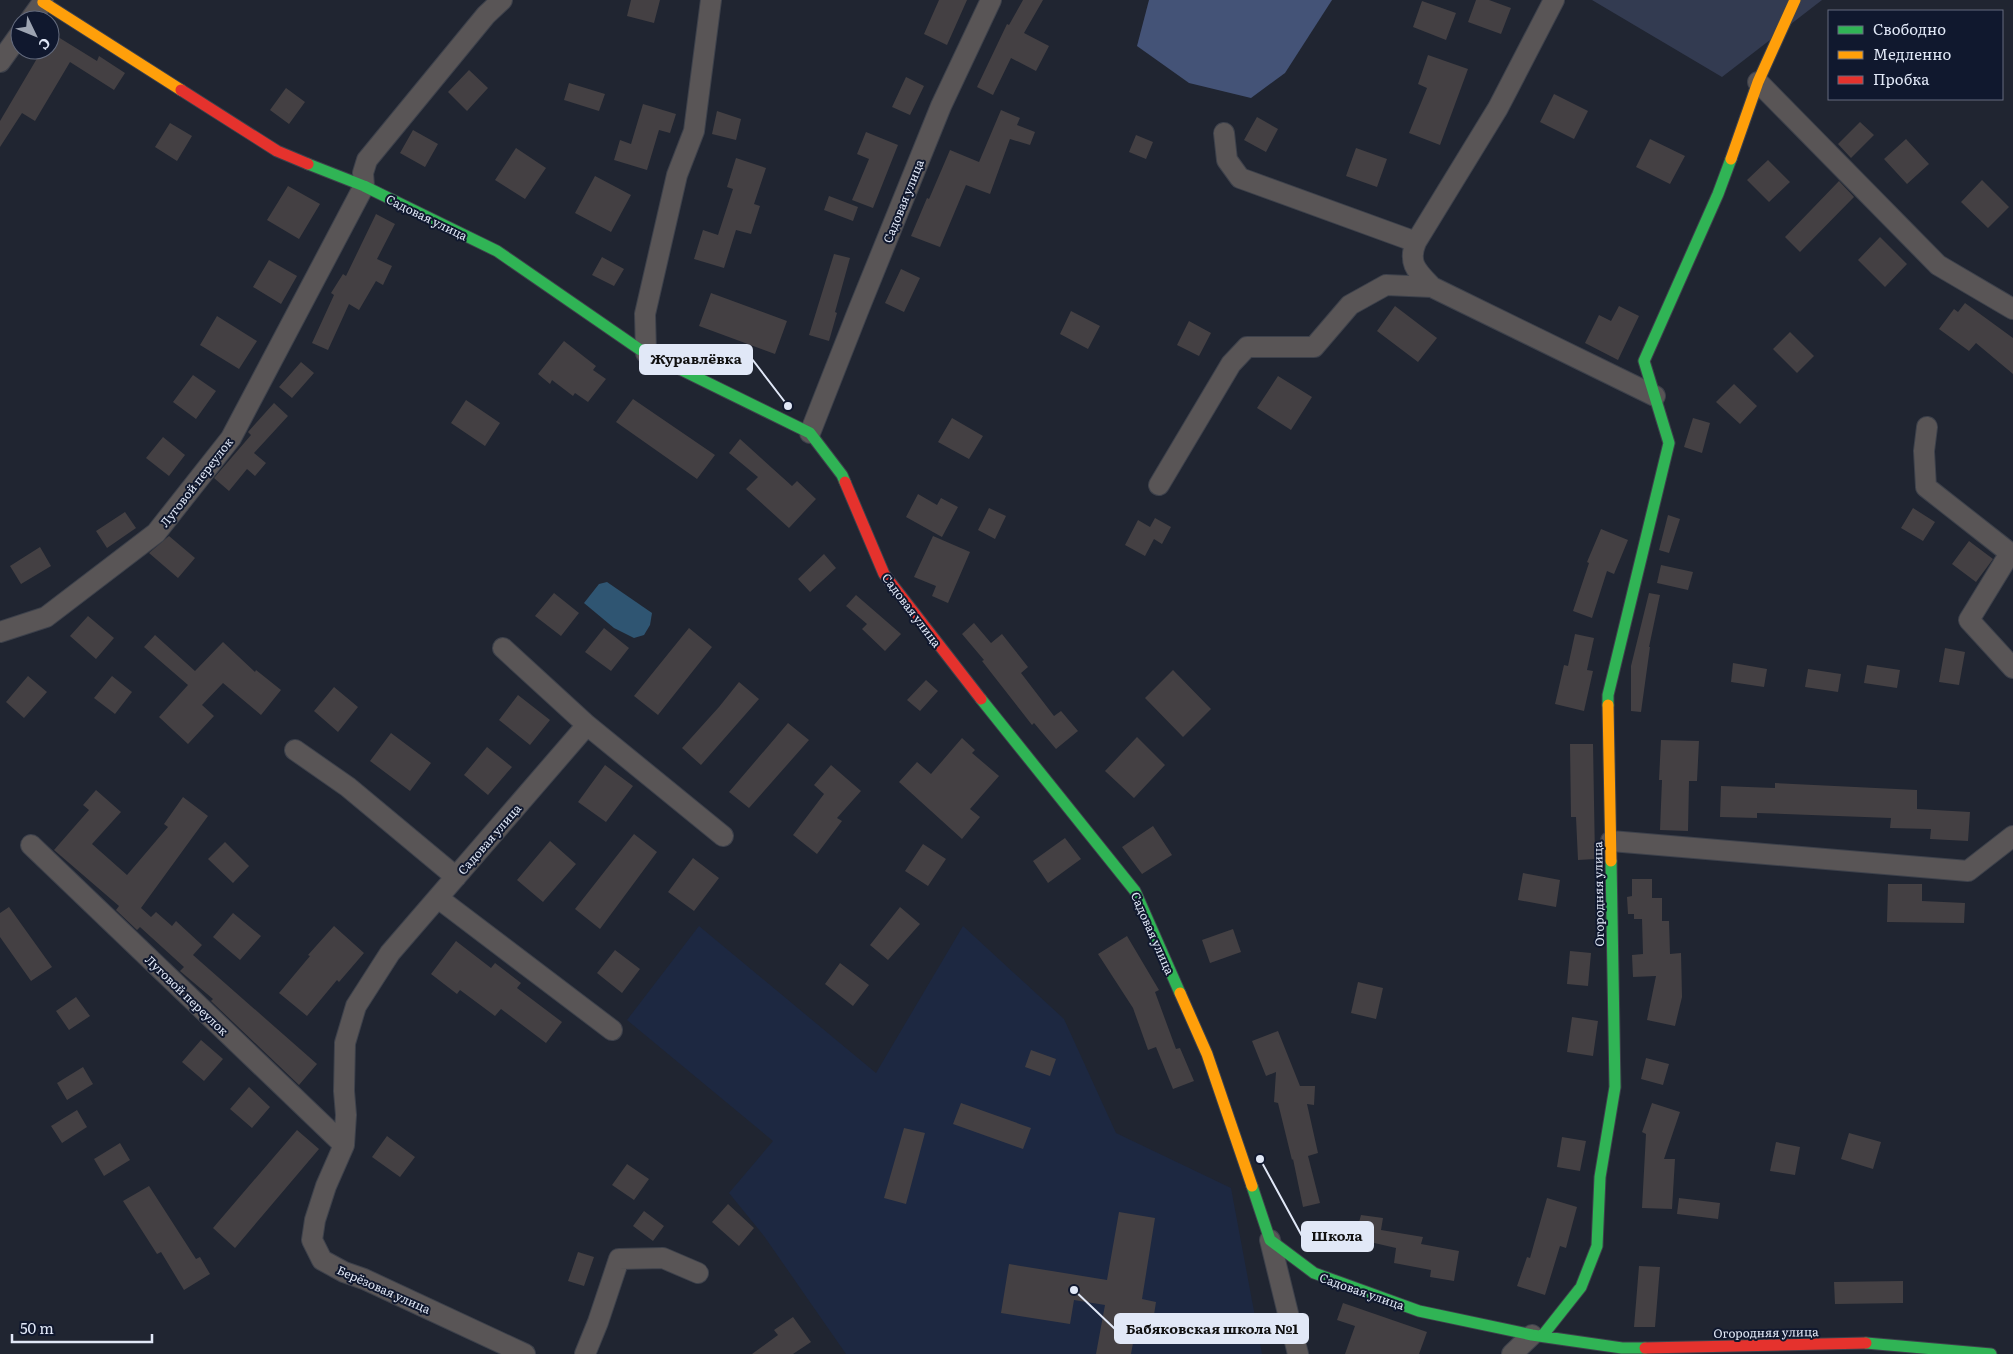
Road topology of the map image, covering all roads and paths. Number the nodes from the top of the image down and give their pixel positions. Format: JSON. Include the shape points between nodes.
{"nodes":[{"id":1,"x":502,"y":0,"type":"edge"},
{"id":2,"x":710,"y":0,"type":"edge"},
{"id":3,"x":991,"y":0,"type":"edge"},
{"id":4,"x":1554,"y":0,"type":"edge"},
{"id":5,"x":1796,"y":0,"type":"edge"},
{"id":6,"x":44,"y":1,"type":"edge"},
{"id":7,"x":10,"y":48,"type":"edge"},
{"id":8,"x":0,"y":62,"type":"edge"},
{"id":9,"x":1758,"y":82,"type":"junction"},
{"id":10,"x":1224,"y":133,"type":"dead end"},
{"id":11,"x":364,"y":186,"type":"junction"},
{"id":12,"x":1416,"y":242,"type":"junction"},
{"id":13,"x":1432,"y":287,"type":"junction"},
{"id":14,"x":2013,"y":309,"type":"edge"},
{"id":15,"x":646,"y":353,"type":"junction"},
{"id":16,"x":1655,"y":396,"type":"junction"},
{"id":17,"x":1927,"y":427,"type":"dead end"},
{"id":18,"x":810,"y":433,"type":"junction"},
{"id":19,"x":1159,"y":485,"type":"dead end"},
{"id":20,"x":0,"y":632,"type":"edge"},
{"id":21,"x":503,"y":648,"type":"dead end"},
{"id":22,"x":2013,"y":668,"type":"edge"},
{"id":23,"x":587,"y":725,"type":"junction"},
{"id":24,"x":295,"y":750,"type":"dead end"},
{"id":25,"x":723,"y":836,"type":"dead end"},
{"id":26,"x":2013,"y":836,"type":"edge"},
{"id":27,"x":1611,"y":841,"type":"junction"},
{"id":28,"x":31,"y":845,"type":"dead end"},
{"id":29,"x":456,"y":877,"type":"junction"},
{"id":30,"x":438,"y":898,"type":"junction"},
{"id":31,"x":390,"y":953,"type":"joint"},
{"id":32,"x":612,"y":1030,"type":"dead end"},
{"id":33,"x":344,"y":1145,"type":"junction"},
{"id":34,"x":1270,"y":1240,"type":"junction"},
{"id":35,"x":698,"y":1273,"type":"dead end"},
{"id":36,"x":1538,"y":1335,"type":"junction"},
{"id":37,"x":525,"y":1354,"type":"edge"},
{"id":38,"x":585,"y":1354,"type":"edge"},
{"id":39,"x":1298,"y":1354,"type":"edge"},
{"id":40,"x":1512,"y":1354,"type":"edge"},
{"id":41,"x":1990,"y":1354,"type":"edge"}],
"edges":[{"from":1,"to":11,"type":"street","via":[[486,15],[367,160]]},
{"from":2,"to":15,"type":"street","via":[[694,131],[677,176],[645,314]]},
{"from":3,"to":18,"type":"street","name":"Садовая улица","via":[[942,106]]},
{"from":4,"to":12,"type":"street","via":[[1498,108]]},
{"from":5,"to":9,"type":"street"},
{"from":6,"to":11,"type":"street","name":"Садовая улица","via":[[277,151]]},
{"from":7,"to":8,"type":"street"},
{"from":9,"to":14,"type":"street","via":[[1938,265]]},
{"from":9,"to":16,"type":"street","via":[[1718,194],[1644,361]]},
{"from":10,"to":12,"type":"street","via":[[1226,160],[1240,178]]},
{"from":11,"to":15,"type":"street","name":"Садовая улица","via":[[497,251]]},
{"from":11,"to":20,"type":"street","name":"Луговой переулок","via":[[231,438],[156,534],[46,617]]},
{"from":12,"to":13,"type":"street","via":[[1411,253],[1414,268]]},
{"from":13,"to":16,"type":"street"},
{"from":13,"to":19,"type":"street","via":[[1386,285],[1350,305],[1314,348],[1247,347],[1230,364]]},
{"from":15,"to":18,"type":"street","name":"Садовая улица"},
{"from":16,"to":27,"type":"street","name":"Огородняя улица","via":[[1669,443],[1608,695]]},
{"from":17,"to":22,"type":"street","via":[[1924,451],[1926,487],[2010,553],[1969,620]]},
{"from":18,"to":34,"type":"street","name":"Садовая улица","via":[[842,475],[884,574],[1136,891],[1207,1054]]},
{"from":21,"to":23,"type":"street"},
{"from":23,"to":25,"type":"street"},
{"from":23,"to":29,"type":"street","name":"Садовая улица"},
{"from":24,"to":29,"type":"street","via":[[348,787]]},
{"from":26,"to":27,"type":"street","via":[[1968,872]]},
{"from":27,"to":36,"type":"street","name":"Огородняя улица","via":[[1615,1088],[1600,1177],[1597,1246],[1581,1287]]},
{"from":28,"to":33,"type":"street","name":"Луговой переулок"},
{"from":29,"to":30,"type":"street","name":"Садовая улица"},
{"from":30,"to":31,"type":"street","name":"Садовая улица"},
{"from":30,"to":32,"type":"street"},
{"from":31,"to":33,"type":"street","name":"Берёзовая улица","via":[[356,1006],[345,1042]]},
{"from":33,"to":37,"type":"street","name":"Берёзовая улица","via":[[315,1220],[312,1240],[322,1260]]},
{"from":34,"to":36,"type":"street","name":"Садовая улица","via":[[1314,1274],[1419,1311]]},
{"from":34,"to":39,"type":"street"},
{"from":35,"to":38,"type":"street","via":[[663,1258],[619,1259]]},
{"from":36,"to":40,"type":"street"},
{"from":36,"to":41,"type":"street","name":"Огородняя улица","via":[[1622,1348],[1879,1343]]}]}
